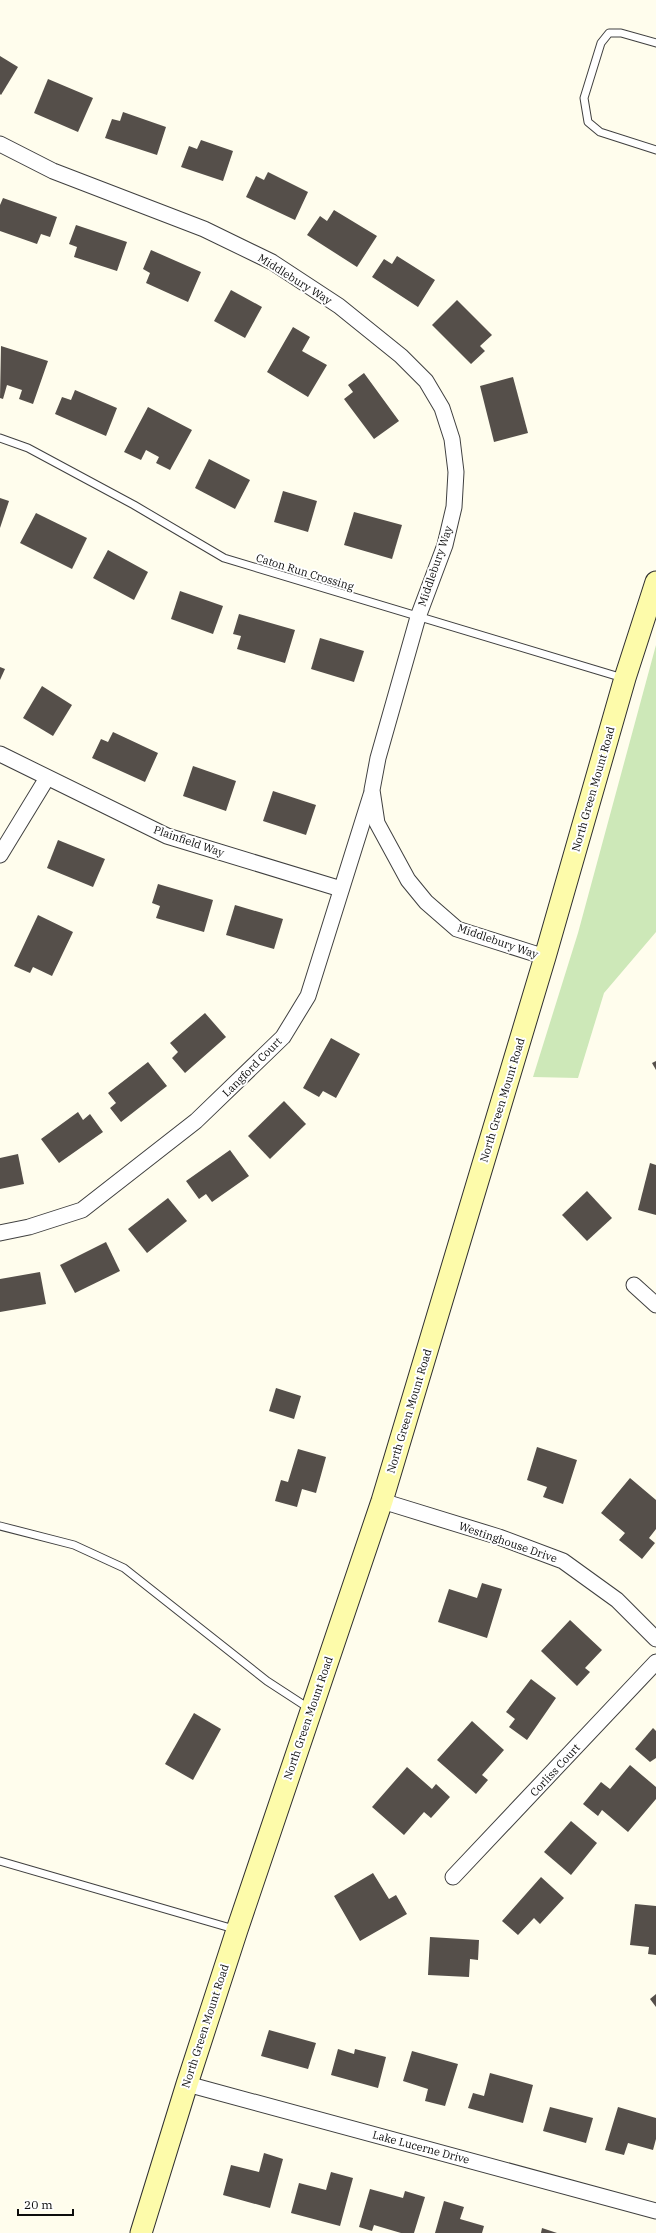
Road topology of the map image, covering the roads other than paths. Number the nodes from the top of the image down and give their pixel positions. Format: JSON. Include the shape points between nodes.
{"nodes":[{"id":1,"x":656,"y":43,"type":"edge"},
{"id":2,"x":0,"y":144,"type":"edge"},
{"id":3,"x":656,"y":150,"type":"edge"},
{"id":4,"x":0,"y":438,"type":"edge"},
{"id":5,"x":656,"y":582,"type":"edge"},
{"id":6,"x":418,"y":617,"type":"junction"},
{"id":7,"x":625,"y":678,"type":"junction"},
{"id":8,"x":0,"y":754,"type":"edge"},
{"id":9,"x":47,"y":778,"type":"junction"},
{"id":10,"x":372,"y":790,"type":"junction"},
{"id":11,"x":0,"y":855,"type":"edge"},
{"id":12,"x":341,"y":889,"type":"junction"},
{"id":13,"x":545,"y":957,"type":"junction"},
{"id":14,"x":0,"y":1233,"type":"edge"},
{"id":15,"x":634,"y":1285,"type":"dead end"},
{"id":16,"x":656,"y":1305,"type":"edge"},
{"id":17,"x":382,"y":1501,"type":"junction"},
{"id":18,"x":0,"y":1526,"type":"edge"},
{"id":19,"x":656,"y":1639,"type":"edge"},
{"id":20,"x":656,"y":1662,"type":"edge"},
{"id":21,"x":311,"y":1710,"type":"junction"},
{"id":22,"x":0,"y":1861,"type":"edge"},
{"id":23,"x":453,"y":1877,"type":"dead end"},
{"id":24,"x":237,"y":1930,"type":"junction"},
{"id":25,"x":186,"y":2084,"type":"junction"},
{"id":26,"x":656,"y":2211,"type":"edge"},
{"id":27,"x":142,"y":2233,"type":"edge"}],
"edges":[{"from":1,"to":3,"type":"lane","via":[[621,33],[609,33],[601,43],[584,98],[588,122],[600,132]]},
{"from":2,"to":6,"type":"street","name":"Middlebury Way","via":[[53,171],[204,229],[272,262],[339,306],[401,356],[426,381],[442,408],[452,439],[456,472],[454,507],[444,545]]},
{"from":4,"to":6,"type":"lane","name":"Caton Run Crossing","via":[[28,448],[134,505],[224,558]]},
{"from":5,"to":7,"type":"street","name":"North Green Mount Road"},
{"from":6,"to":7,"type":"lane","name":"Caton Run Crossing"},
{"from":6,"to":10,"type":"street","name":"Middlebury Way","via":[[378,758]]},
{"from":7,"to":13,"type":"street","name":"North Green Mount Road"},
{"from":8,"to":9,"type":"street","name":"Plainfield Way"},
{"from":9,"to":11,"type":"street"},
{"from":9,"to":12,"type":"street","name":"Plainfield Way","via":[[167,836]]},
{"from":10,"to":12,"type":"street","name":"Langford Court"},
{"from":10,"to":13,"type":"street","name":"Middlebury Way","via":[[377,823],[408,880],[426,902],[457,929]]},
{"from":12,"to":14,"type":"street","name":"Langford Court","via":[[308,996],[283,1037],[196,1121],[82,1210],[29,1227]]},
{"from":13,"to":17,"type":"street","name":"North Green Mount Road"},
{"from":15,"to":16,"type":"street"},
{"from":17,"to":19,"type":"street","name":"Westinghouse Drive","via":[[499,1537],[563,1560],[617,1600]]},
{"from":17,"to":21,"type":"street","name":"North Green Mount Road"},
{"from":18,"to":21,"type":"lane","via":[[74,1544],[124,1568],[267,1681]]},
{"from":20,"to":23,"type":"street","name":"Corliss Court"},
{"from":21,"to":24,"type":"street","name":"North Green Mount Road"},
{"from":22,"to":24,"type":"lane"},
{"from":24,"to":25,"type":"street","name":"North Green Mount Road"},
{"from":25,"to":26,"type":"street","name":"Lake Lucerne Drive"},
{"from":25,"to":27,"type":"street","name":"North Green Mount Road"}]}
